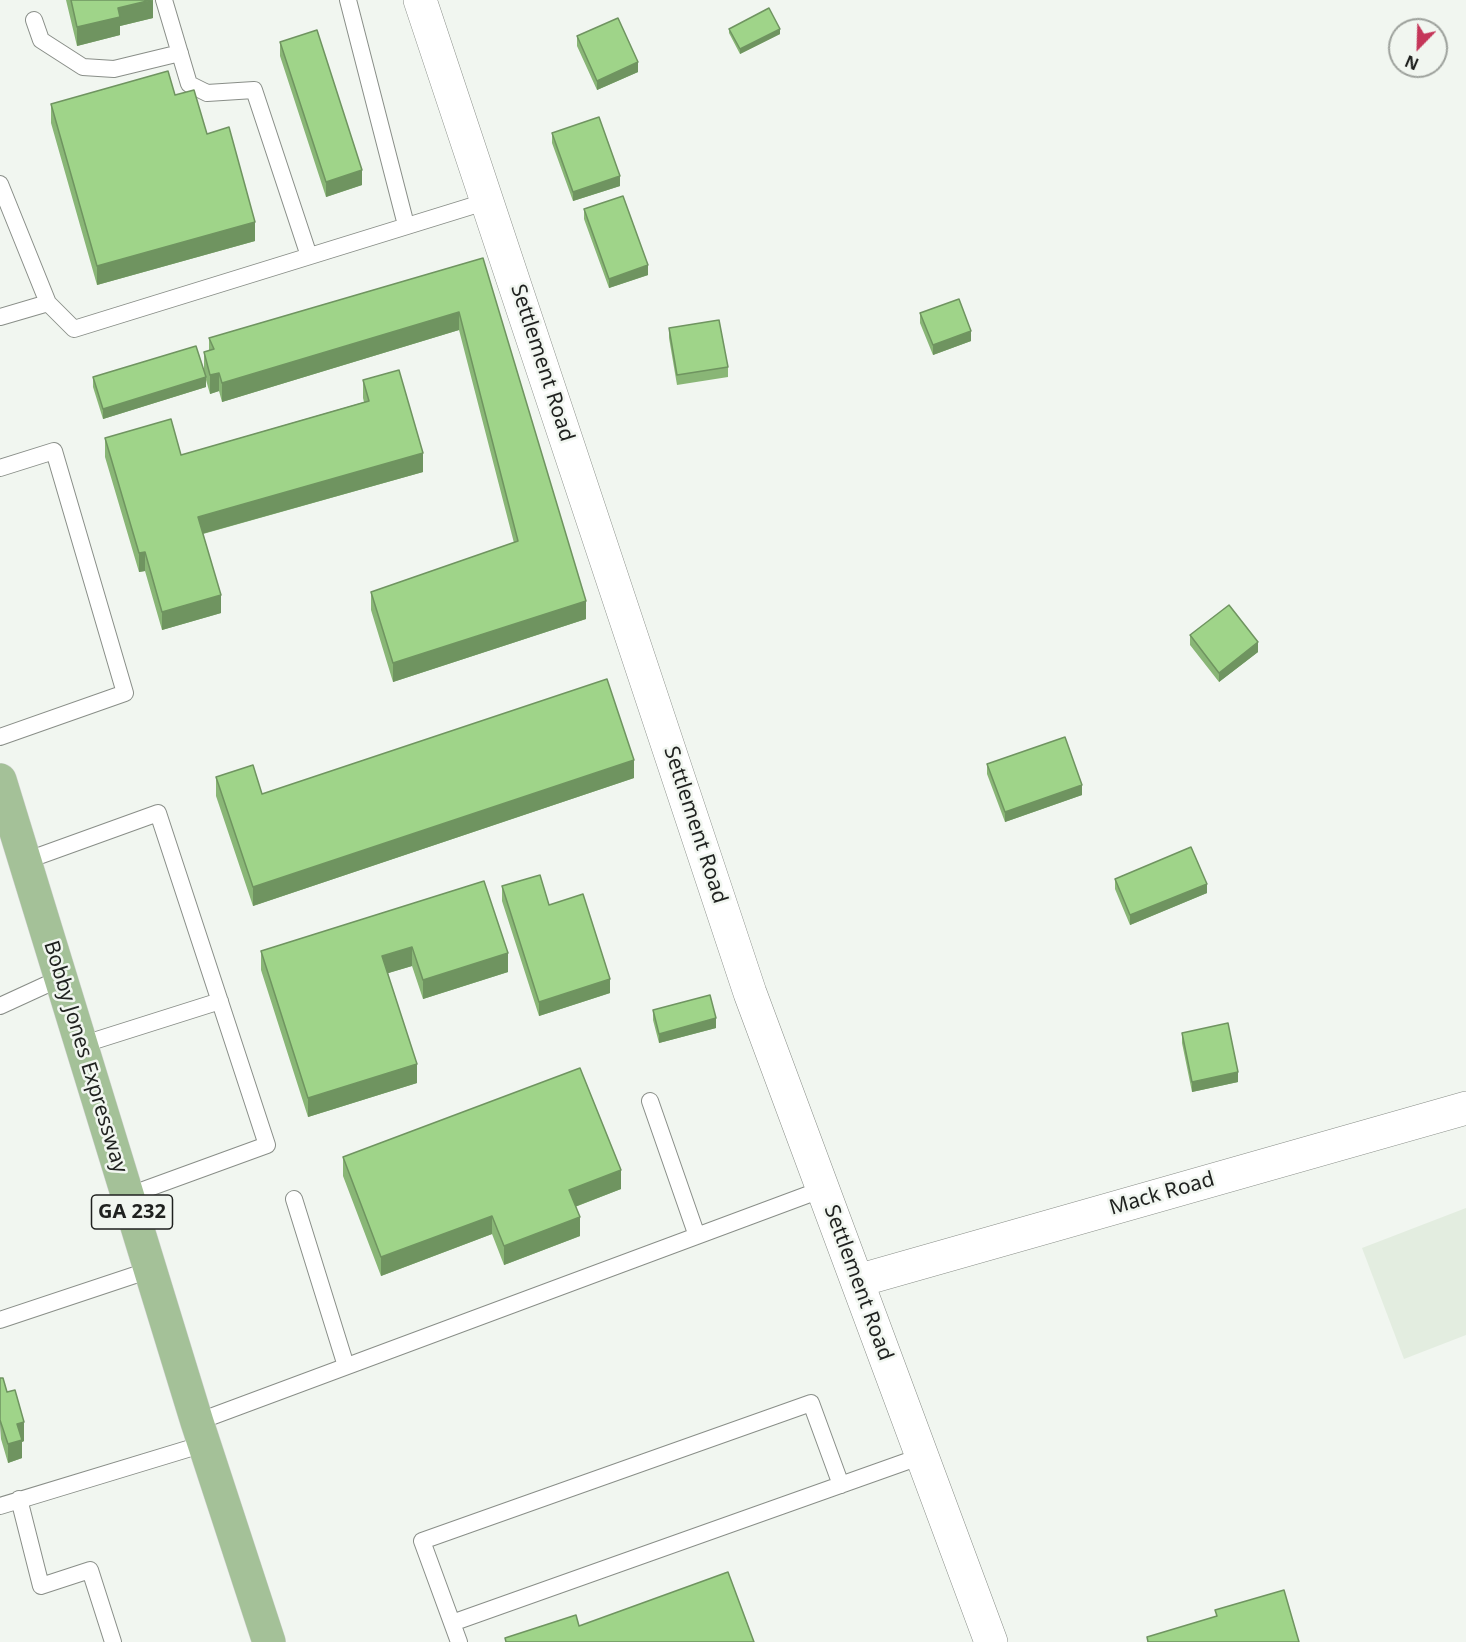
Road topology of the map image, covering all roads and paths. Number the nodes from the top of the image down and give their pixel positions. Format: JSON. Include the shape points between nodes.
{"nodes":[{"id":1,"x":164,"y":0,"type":"edge"},
{"id":2,"x":348,"y":0,"type":"edge"},
{"id":3,"x":420,"y":0,"type":"edge"},
{"id":4,"x":34,"y":21,"type":"dead end"},
{"id":5,"x":180,"y":53,"type":"junction"},
{"id":6,"x":0,"y":184,"type":"edge"},
{"id":7,"x":488,"y":201,"type":"junction"},
{"id":8,"x":406,"y":225,"type":"junction"},
{"id":9,"x":309,"y":256,"type":"junction"},
{"id":10,"x":48,"y":303,"type":"junction"},
{"id":11,"x":0,"y":317,"type":"edge"},
{"id":12,"x":0,"y":468,"type":"edge"},
{"id":13,"x":0,"y":737,"type":"edge"},
{"id":14,"x":0,"y":780,"type":"edge"},
{"id":15,"x":25,"y":861,"type":"junction"},
{"id":16,"x":61,"y":978,"type":"junction"},
{"id":17,"x":220,"y":1001,"type":"junction"},
{"id":18,"x":0,"y":1006,"type":"edge"},
{"id":19,"x":81,"y":1046,"type":"junction"},
{"id":20,"x":650,"y":1101,"type":"dead end"},
{"id":21,"x":1466,"y":1108,"type":"edge"},
{"id":22,"x":823,"y":1189,"type":"junction"},
{"id":23,"x":127,"y":1196,"type":"junction"},
{"id":24,"x":294,"y":1199,"type":"dead end"},
{"id":25,"x":697,"y":1236,"type":"junction"},
{"id":26,"x":150,"y":1270,"type":"junction"},
{"id":27,"x":857,"y":1281,"type":"junction"},
{"id":28,"x":0,"y":1320,"type":"edge"},
{"id":29,"x":346,"y":1366,"type":"junction"},
{"id":30,"x":201,"y":1433,"type":"junction"},
{"id":31,"x":922,"y":1456,"type":"junction"},
{"id":32,"x":841,"y":1485,"type":"junction"},
{"id":33,"x":19,"y":1500,"type":"junction"},
{"id":34,"x":0,"y":1506,"type":"edge"},
{"id":35,"x":452,"y":1623,"type":"junction"},
{"id":36,"x":113,"y":1642,"type":"edge"},
{"id":37,"x":269,"y":1642,"type":"edge"},
{"id":38,"x":459,"y":1642,"type":"edge"},
{"id":39,"x":991,"y":1642,"type":"edge"}],
"edges":[{"from":1,"to":5,"type":"lane"},
{"from":2,"to":8,"type":"lane"},
{"from":3,"to":7,"type":"street","name":"Settlement Road"},
{"from":4,"to":5,"type":"lane","via":[[41,40],[83,67],[114,69]]},
{"from":5,"to":9,"type":"lane","via":[[189,84],[207,93],[254,90]]},
{"from":6,"to":10,"type":"lane"},
{"from":7,"to":8,"type":"lane"},
{"from":7,"to":22,"type":"street","name":"Settlement Road","via":[[750,993]]},
{"from":8,"to":9,"type":"lane"},
{"from":9,"to":10,"type":"lane","via":[[74,329]]},
{"from":10,"to":11,"type":"lane"},
{"from":12,"to":13,"type":"lane","via":[[54,451],[125,693]]},
{"from":14,"to":15,"type":"main road","name":"Bobby Jones Expressway","number":"GA 232"},
{"from":15,"to":16,"type":"main road","name":"Bobby Jones Expressway","number":"GA 232"},
{"from":15,"to":17,"type":"lane","via":[[158,813]]},
{"from":16,"to":18,"type":"lane"},
{"from":16,"to":19,"type":"main road","name":"Bobby Jones Expressway","number":"GA 232"},
{"from":17,"to":19,"type":"lane"},
{"from":17,"to":23,"type":"lane","via":[[267,1145]]},
{"from":19,"to":23,"type":"main road","name":"Bobby Jones Expressway","number":"GA 232"},
{"from":20,"to":25,"type":"lane"},
{"from":21,"to":27,"type":"street","name":"Mack Road"},
{"from":22,"to":25,"type":"lane"},
{"from":22,"to":27,"type":"street","name":"Settlement Road"},
{"from":23,"to":26,"type":"main road","name":"Bobby Jones Expressway","number":"GA 232"},
{"from":24,"to":29,"type":"lane"},
{"from":25,"to":29,"type":"lane"},
{"from":26,"to":28,"type":"lane"},
{"from":26,"to":30,"type":"main road","name":"Bobby Jones Expressway","number":"GA 232"},
{"from":27,"to":31,"type":"street","name":"Settlement Road"},
{"from":29,"to":30,"type":"lane"},
{"from":30,"to":33,"type":"lane"},
{"from":30,"to":37,"type":"main road","name":"Bobby Jones Expressway","number":"GA 232"},
{"from":31,"to":32,"type":"lane"},
{"from":31,"to":39,"type":"street","name":"Settlement Road"},
{"from":32,"to":35,"type":"lane"},
{"from":32,"to":35,"type":"lane","via":[[811,1404],[422,1541]]},
{"from":33,"to":34,"type":"lane"},
{"from":33,"to":36,"type":"lane","via":[[41,1586],[90,1570]]},
{"from":35,"to":38,"type":"lane"}]}
